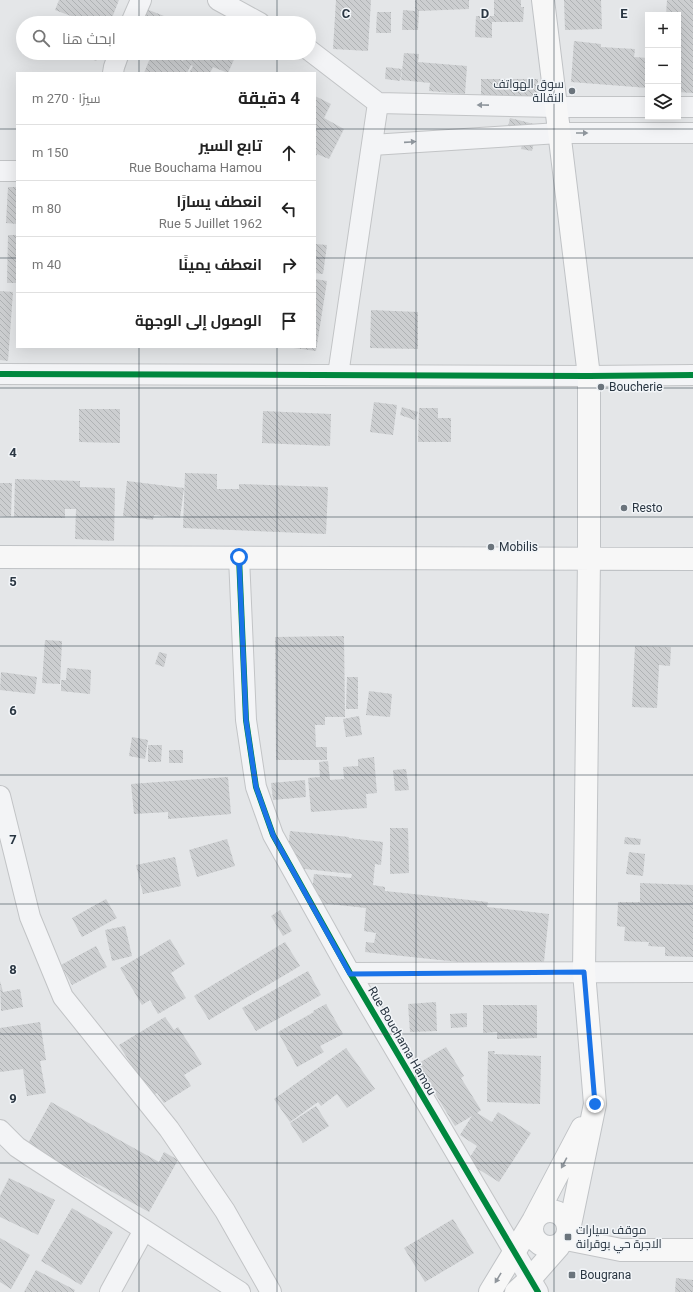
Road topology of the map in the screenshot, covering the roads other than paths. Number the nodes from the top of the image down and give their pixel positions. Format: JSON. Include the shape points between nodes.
{"nodes":[{"id":1,"x":141,"y":0,"type":"edge"},
{"id":2,"x":543,"y":0,"type":"edge"},
{"id":3,"x":224,"y":1,"type":"edge"},
{"id":4,"x":134,"y":16,"type":"edge"},
{"id":5,"x":249,"y":16,"type":"edge"},
{"id":6,"x":316,"y":55,"type":"edge"},
{"id":7,"x":116,"y":60,"type":"edge"},
{"id":8,"x":113,"y":72,"type":"edge"},
{"id":9,"x":378,"y":103,"type":"junction"},
{"id":10,"x":556,"y":107,"type":"junction"},
{"id":11,"x":645,"y":107,"type":"edge"},
{"id":12,"x":681,"y":107,"type":"edge"},
{"id":13,"x":693,"y":107,"type":"edge"},
{"id":14,"x":559,"y":132,"type":"junction"},
{"id":15,"x":693,"y":133,"type":"edge"},
{"id":16,"x":372,"y":145,"type":"junction"},
{"id":17,"x":0,"y":171,"type":"edge"},
{"id":18,"x":16,"y":171,"type":"edge"},
{"id":19,"x":0,"y":374,"type":"edge"},
{"id":20,"x":338,"y":375,"type":"junction"},
{"id":21,"x":693,"y":375,"type":"edge"},
{"id":22,"x":589,"y":376,"type":"junction"},
{"id":23,"x":0,"y":556,"type":"edge"},
{"id":24,"x":239,"y":557,"type":"junction"},
{"id":25,"x":589,"y":558,"type":"junction"},
{"id":26,"x":693,"y":559,"type":"edge"},
{"id":27,"x":0,"y":796,"type":"edge"},
{"id":28,"x":584,"y":972,"type":"junction"},
{"id":29,"x":693,"y":972,"type":"edge"},
{"id":30,"x":350,"y":974,"type":"junction"},
{"id":31,"x":595,"y":1104,"type":"junction"},
{"id":32,"x":0,"y":1130,"type":"edge"},
{"id":33,"x":533,"y":1221,"type":"junction"},
{"id":34,"x":144,"y":1230,"type":"junction"},
{"id":35,"x":565,"y":1238,"type":"junction"},
{"id":36,"x":693,"y":1250,"type":"edge"},
{"id":37,"x":514,"y":1252,"type":"junction"},
{"id":38,"x":528,"y":1288,"type":"edge"},
{"id":39,"x":110,"y":1292,"type":"edge"},
{"id":40,"x":240,"y":1292,"type":"edge"},
{"id":41,"x":271,"y":1292,"type":"edge"},
{"id":42,"x":490,"y":1292,"type":"edge"}],
"edges":[{"from":1,"to":4,"type":"street"},
{"from":2,"to":10,"type":"main road"},
{"from":3,"to":5,"type":"street"},
{"from":6,"to":9,"type":"street"},
{"from":7,"to":8,"type":"street"},
{"from":10,"to":9,"type":"street","one_way":true},
{"from":9,"to":16,"type":"street"},
{"from":10,"to":11,"type":"street"},
{"from":10,"to":14,"type":"main road"},
{"from":12,"to":13,"type":"street"},
{"from":14,"to":15,"type":"street","one_way":true},
{"from":16,"to":14,"type":"street","one_way":true},
{"from":14,"to":22,"type":"main road"},
{"from":16,"to":20,"type":"street"},
{"from":17,"to":18,"type":"street"},
{"from":19,"to":20,"type":"street"},
{"from":20,"to":22,"type":"street"},
{"from":21,"to":22,"type":"street"},
{"from":22,"to":25,"type":"main road"},
{"from":23,"to":24,"type":"main road"},
{"from":24,"to":25,"type":"main road"},
{"from":24,"to":30,"type":"street","name":"Rue Bouchama Hamou","via":[[246,720],[256,787],[273,835]]},
{"from":25,"to":26,"type":"main road"},
{"from":25,"to":28,"type":"main road"},
{"from":27,"to":41,"type":"street","via":[[30,917],[63,997],[169,1129],[225,1211]]},
{"from":28,"to":29,"type":"street"},
{"from":28,"to":30,"type":"street"},
{"from":28,"to":31,"type":"main road"},
{"from":30,"to":37,"type":"street","name":"Rue Bouchama Hamou"},
{"from":31,"to":33,"type":"main road","one_way":true},
{"from":31,"to":35,"type":"main road"},
{"from":32,"to":34,"type":"street","via":[[17,1147],[38,1162]]},
{"from":33,"to":35,"type":"main road","via":[[532,1233],[540,1244],[548,1247]]},
{"from":33,"to":35,"type":"main road","via":[[542,1211],[561,1213],[567,1219]]},
{"from":33,"to":37,"type":"main road"},
{"from":34,"to":39,"type":"street"},
{"from":34,"to":40,"type":"street"},
{"from":35,"to":36,"type":"main road","via":[[621,1250]]},
{"from":35,"to":38,"type":"main road"},
{"from":37,"to":38,"type":"street","name":"Rue Bouchama Hamou"},
{"from":37,"to":42,"type":"main road","one_way":true}]}
